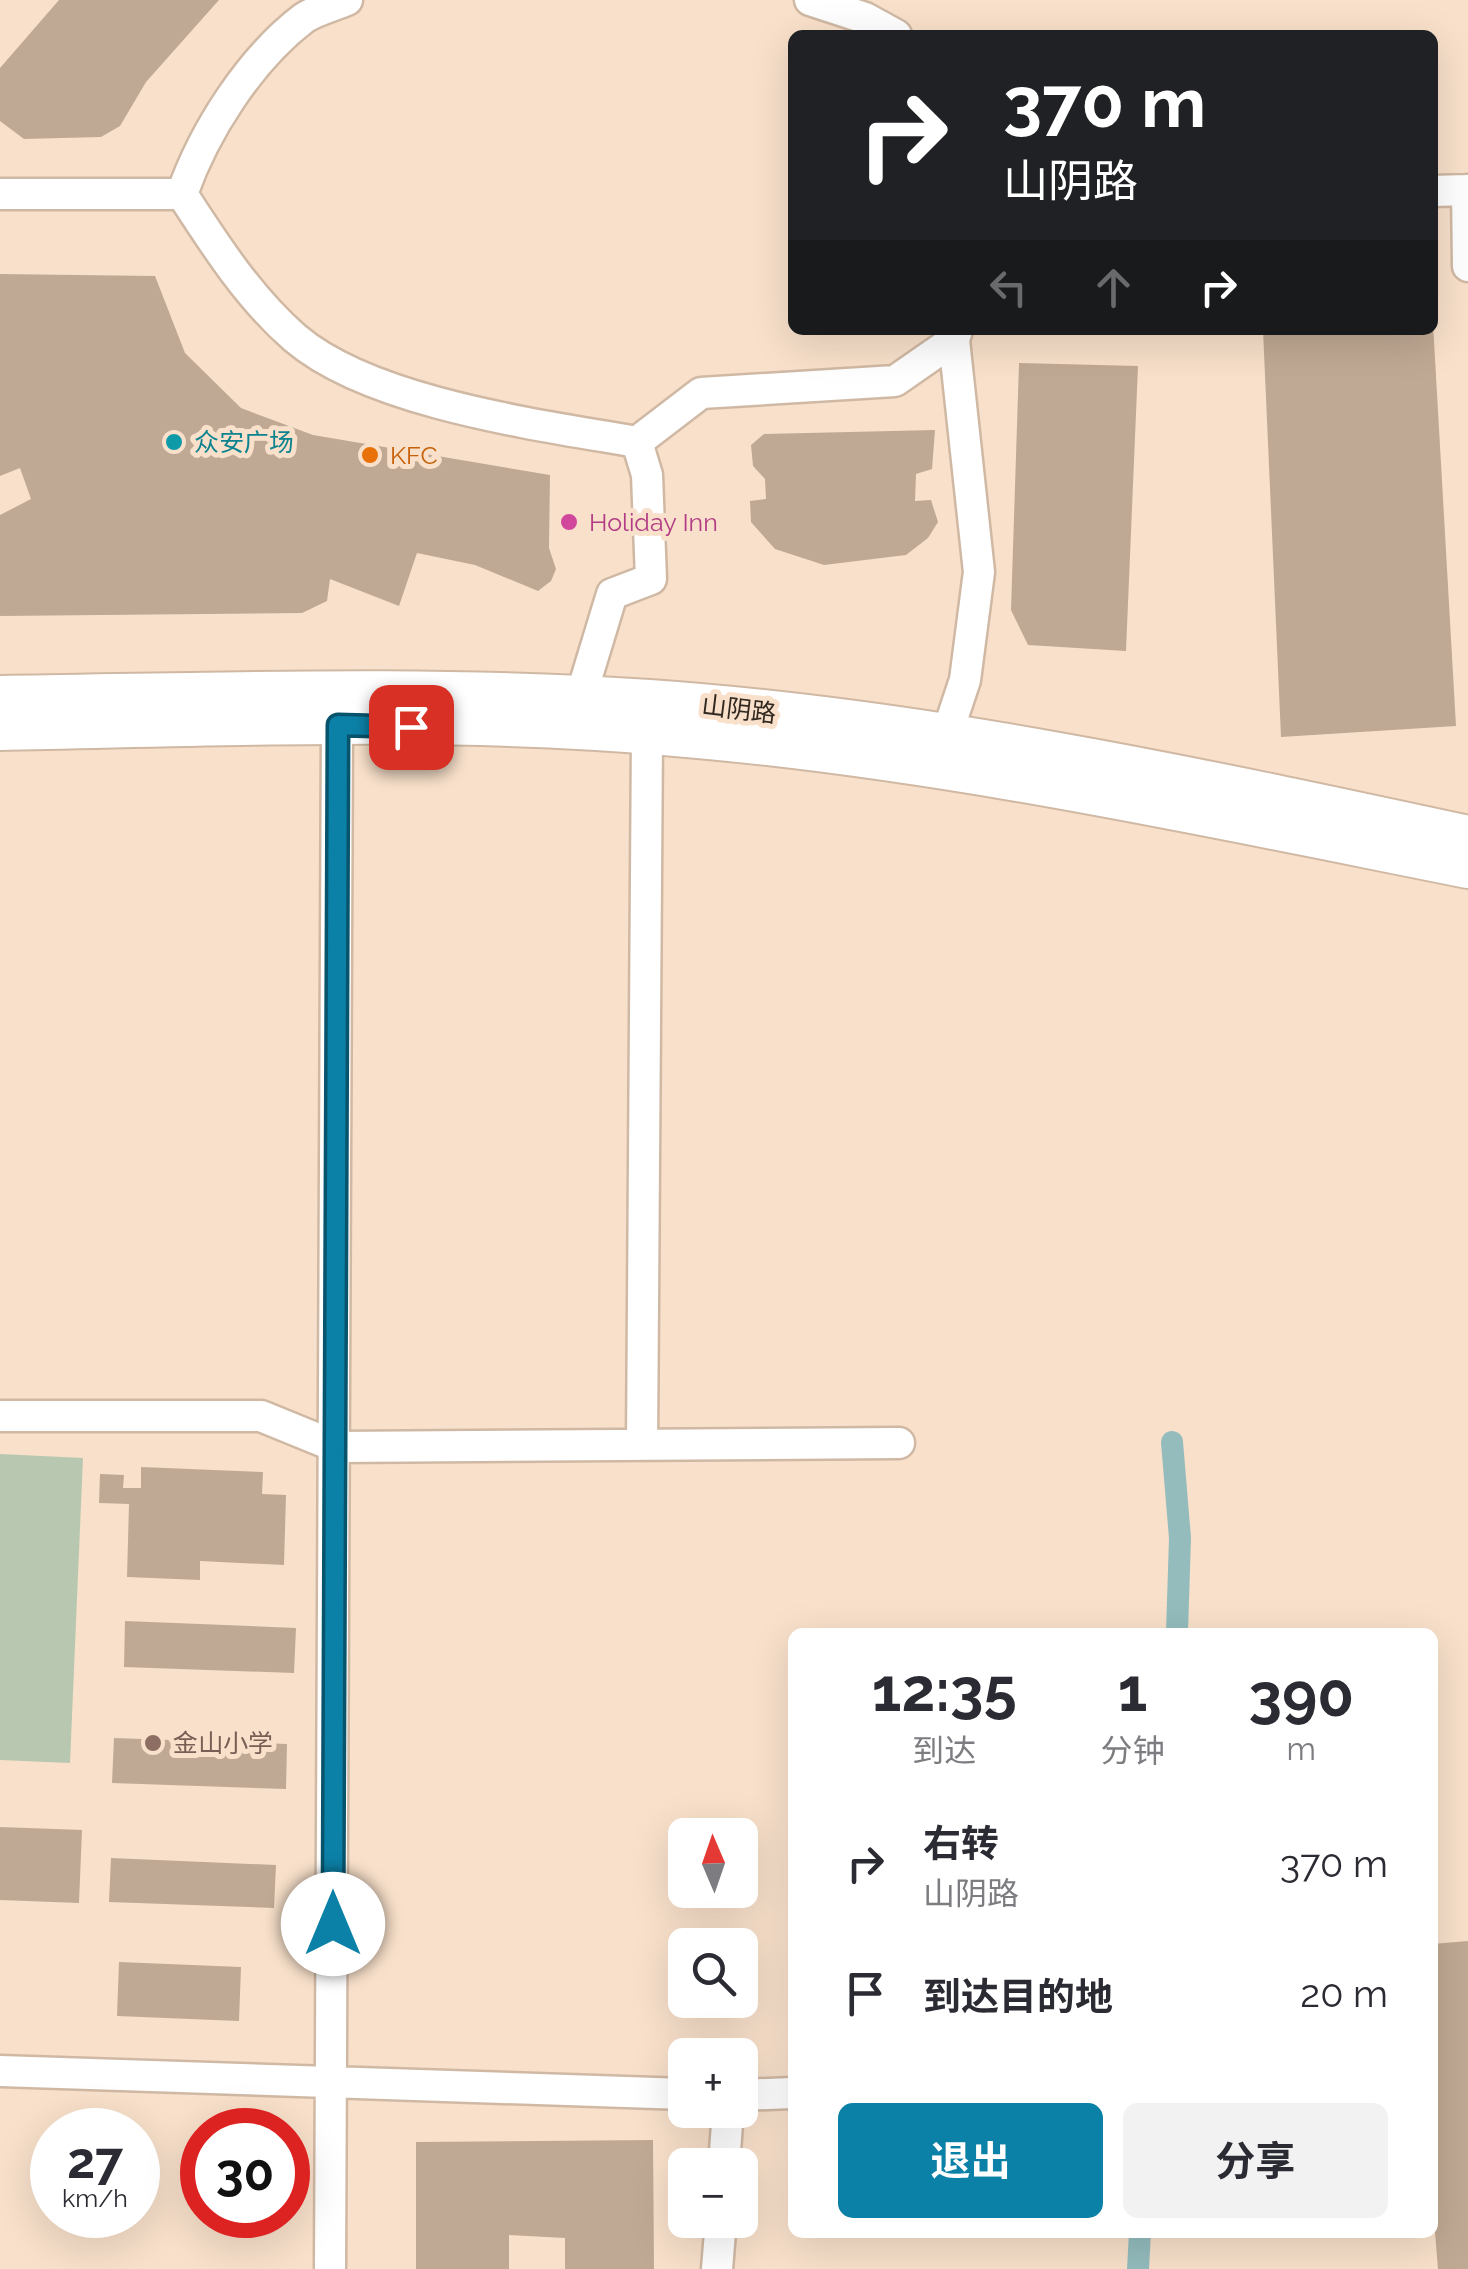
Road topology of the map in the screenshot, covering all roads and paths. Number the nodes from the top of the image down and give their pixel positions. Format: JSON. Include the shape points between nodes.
{"nodes":[{"id":1,"x":347,"y":0,"type":"edge"},
{"id":2,"x":810,"y":0,"type":"edge"},
{"id":3,"x":865,"y":9,"type":"edge"},
{"id":4,"x":890,"y":30,"type":"edge"},
{"id":5,"x":1468,"y":190,"type":"edge"},
{"id":6,"x":1438,"y":191,"type":"edge"},
{"id":7,"x":0,"y":194,"type":"edge"},
{"id":8,"x":182,"y":194,"type":"junction"},
{"id":9,"x":1468,"y":266,"type":"edge"},
{"id":10,"x":956,"y":335,"type":"edge"},
{"id":11,"x":637,"y":442,"type":"junction"},
{"id":12,"x":0,"y":695,"type":"edge"},
{"id":13,"x":581,"y":696,"type":"junction"},
{"id":14,"x":338,"y":725,"type":"junction"},
{"id":15,"x":0,"y":731,"type":"edge"},
{"id":16,"x":947,"y":734,"type":"junction"},
{"id":17,"x":646,"y":735,"type":"junction"},
{"id":18,"x":1468,"y":834,"type":"edge"},
{"id":19,"x":1468,"y":869,"type":"edge"},
{"id":20,"x":0,"y":1416,"type":"edge"},
{"id":21,"x":899,"y":1443,"type":"dead end"},
{"id":22,"x":642,"y":1445,"type":"junction"},
{"id":23,"x":337,"y":1447,"type":"junction"},
{"id":24,"x":0,"y":2071,"type":"edge"},
{"id":25,"x":332,"y":2083,"type":"junction"},
{"id":26,"x":668,"y":2093,"type":"edge"},
{"id":27,"x":788,"y":2093,"type":"edge"},
{"id":28,"x":758,"y":2094,"type":"edge"},
{"id":29,"x":720,"y":2238,"type":"edge"},
{"id":30,"x":330,"y":2269,"type":"edge"},
{"id":31,"x":718,"y":2269,"type":"edge"}],
"edges":[{"from":1,"to":8,"type":"street","via":[[305,18],[233,92]]},
{"from":2,"to":3,"type":"street"},
{"from":3,"to":4,"type":"street"},
{"from":5,"to":6,"type":"street"},
{"from":5,"to":9,"type":"street"},
{"from":7,"to":8,"type":"street"},
{"from":8,"to":11,"type":"street","via":[[227,264],[297,340],[381,387]]},
{"from":10,"to":11,"type":"street","via":[[895,381],[701,392]]},
{"from":10,"to":16,"type":"street","via":[[978,572],[964,680]]},
{"from":11,"to":13,"type":"street","via":[[648,476],[651,579],[612,594]]},
{"from":12,"to":13,"type":"main road","name":"山阴路","via":[[317,690]]},
{"from":13,"to":16,"type":"main road","name":"山阴路"},
{"from":14,"to":15,"type":"main road","name":"山阴路"},
{"from":14,"to":17,"type":"main road","name":"山阴路"},
{"from":14,"to":23,"type":"street"},
{"from":16,"to":18,"type":"main road","name":"山阴路"},
{"from":17,"to":19,"type":"main road","name":"山阴路","via":[[960,770]]},
{"from":17,"to":22,"type":"street"},
{"from":20,"to":23,"type":"street","via":[[261,1416]]},
{"from":21,"to":22,"type":"street"},
{"from":22,"to":23,"type":"street"},
{"from":23,"to":25,"type":"street"},
{"from":24,"to":25,"type":"street"},
{"from":25,"to":26,"type":"street"},
{"from":25,"to":30,"type":"street"},
{"from":27,"to":28,"type":"street"},
{"from":29,"to":31,"type":"street"}]}
